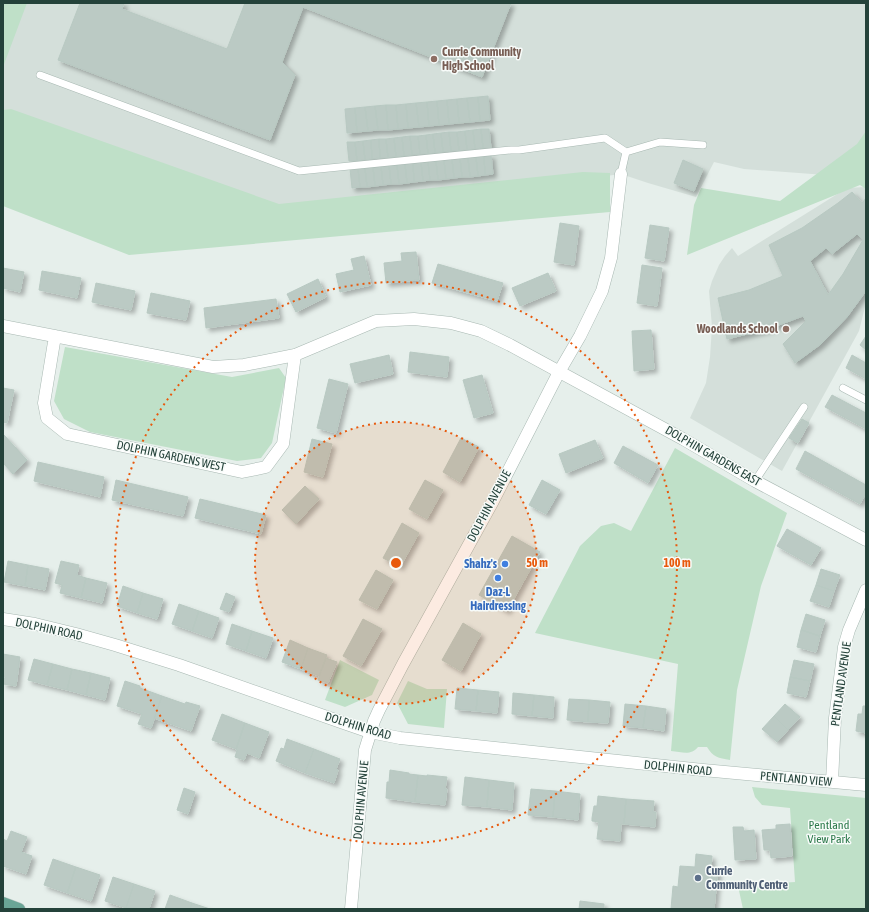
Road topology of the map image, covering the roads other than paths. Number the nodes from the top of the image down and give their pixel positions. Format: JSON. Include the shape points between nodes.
{"nodes":[{"id":1,"x":40,"y":75,"type":"dead end"},
{"id":2,"x":703,"y":145,"type":"dead end"},
{"id":3,"x":626,"y":152,"type":"junction"},
{"id":4,"x":621,"y":174,"type":"joint"},
{"id":5,"x":3,"y":326,"type":"edge"},
{"id":6,"x":55,"y":336,"type":"junction"},
{"id":7,"x":295,"y":356,"type":"junction"},
{"id":8,"x":559,"y":372,"type":"junction"},
{"id":9,"x":843,"y":388,"type":"dead end"},
{"id":10,"x":866,"y":400,"type":"edge"},
{"id":11,"x":804,"y":407,"type":"dead end"},
{"id":12,"x":754,"y":481,"type":"junction"},
{"id":13,"x":866,"y":540,"type":"edge"},
{"id":14,"x":866,"y":590,"type":"edge"},
{"id":15,"x":3,"y":619,"type":"edge"},
{"id":16,"x":370,"y":732,"type":"junction"},
{"id":17,"x":725,"y":772,"type":"joint"},
{"id":18,"x":832,"y":782,"type":"junction"},
{"id":19,"x":866,"y":786,"type":"edge"},
{"id":20,"x":3,"y":904,"type":"edge"},
{"id":21,"x":19,"y":909,"type":"edge"},
{"id":22,"x":351,"y":909,"type":"edge"}],
"edges":[{"from":1,"to":3,"type":"lane","via":[[299,171],[519,150],[605,138]]},
{"from":2,"to":3,"type":"lane","via":[[660,142]]},
{"from":3,"to":4,"type":"lane"},
{"from":4,"to":8,"type":"street","name":"DOLPHIN AVENUE","via":[[611,258],[602,291]]},
{"from":5,"to":6,"type":"street"},
{"from":6,"to":7,"type":"street","via":[[213,367],[244,365]]},
{"from":6,"to":7,"type":"street","name":"DOLPHIN GARDENS WEST","via":[[44,403],[47,418],[67,434],[242,472],[266,467],[283,444]]},
{"from":7,"to":8,"type":"street","via":[[376,320],[414,319],[451,323],[481,331]]},
{"from":8,"to":12,"type":"street","name":"DOLPHIN GARDENS EAST","via":[[677,435]]},
{"from":8,"to":16,"type":"street","name":"DOLPHIN AVENUE","via":[[493,501],[379,710]]},
{"from":9,"to":10,"type":"lane"},
{"from":11,"to":12,"type":"lane"},
{"from":12,"to":13,"type":"street","name":"DOLPHIN GARDENS EAST"},
{"from":14,"to":18,"type":"street","name":"PENTLAND AVENUE","via":[[844,647],[835,718]]},
{"from":15,"to":16,"type":"street","name":"DOLPHIN ROAD","via":[[35,624],[115,645]]},
{"from":16,"to":17,"type":"street","name":"DOLPHIN ROAD","via":[[423,741]]},
{"from":16,"to":22,"type":"street","name":"DOLPHIN AVENUE","via":[[365,750]]},
{"from":17,"to":18,"type":"street","name":"PENTLAND VIEW"},
{"from":18,"to":19,"type":"street","name":"PENTLAND VIEW"},
{"from":20,"to":21,"type":"main road"}]}
